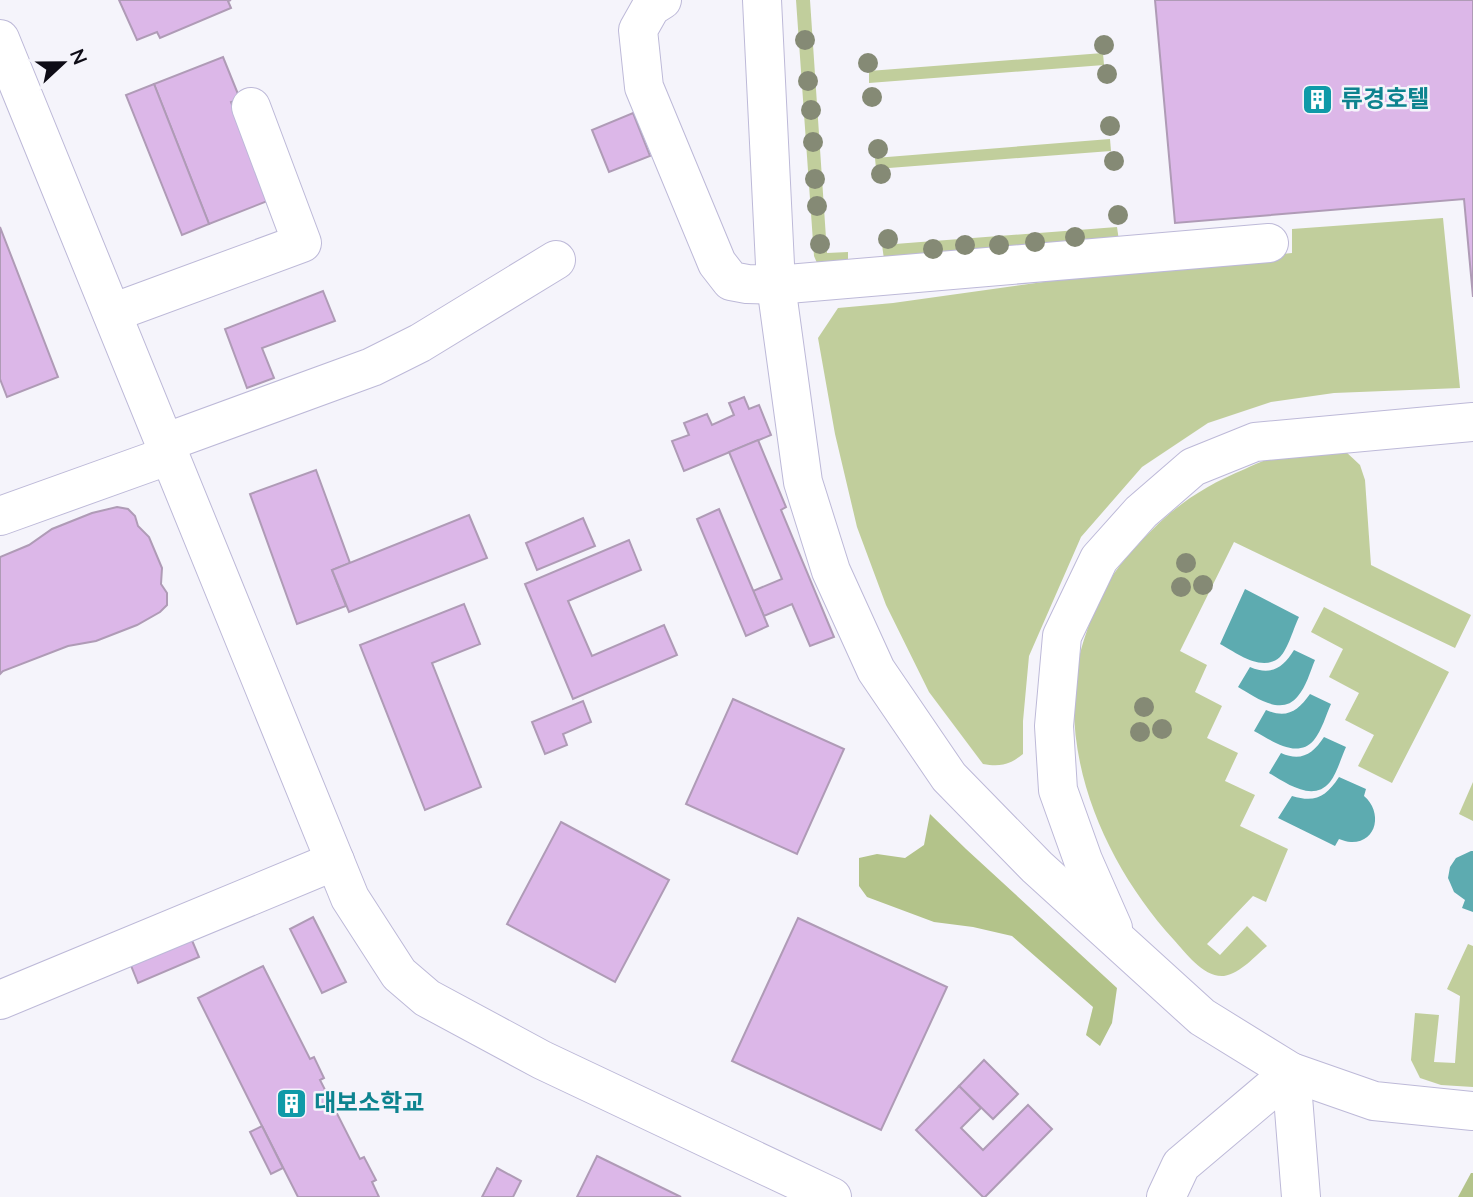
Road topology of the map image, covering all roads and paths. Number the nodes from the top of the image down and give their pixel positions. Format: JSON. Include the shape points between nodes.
{"nodes":[{"id":1,"x":662,"y":0,"type":"edge"},
{"id":2,"x":762,"y":0,"type":"edge"},
{"id":3,"x":0,"y":39,"type":"edge"},
{"id":4,"x":251,"y":107,"type":"dead end"},
{"id":5,"x":1269,"y":243,"type":"dead end"},
{"id":6,"x":556,"y":260,"type":"dead end"},
{"id":7,"x":776,"y":285,"type":"junction"},
{"id":8,"x":112,"y":313,"type":"junction"},
{"id":9,"x":1473,"y":422,"type":"edge"},
{"id":10,"x":167,"y":449,"type":"junction"},
{"id":11,"x":0,"y":516,"type":"edge"},
{"id":12,"x":335,"y":861,"type":"junction"},
{"id":13,"x":1119,"y":941,"type":"junction"},
{"id":14,"x":0,"y":1000,"type":"edge"},
{"id":15,"x":1292,"y":1072,"type":"junction"},
{"id":16,"x":1473,"y":1111,"type":"edge"},
{"id":17,"x":1173,"y":1181,"type":"edge"},
{"id":18,"x":832,"y":1197,"type":"edge"},
{"id":19,"x":1301,"y":1197,"type":"edge"}],
"edges":[{"from":1,"to":7,"type":"street","via":[[651,7],[638,30],[644,87],[718,263],[731,281]]},
{"from":2,"to":7,"type":"street"},
{"from":3,"to":8,"type":"street"},
{"from":4,"to":8,"type":"street","via":[[302,243]]},
{"from":5,"to":7,"type":"street"},
{"from":6,"to":10,"type":"street","via":[[372,367]]},
{"from":7,"to":13,"type":"street","via":[[803,482],[831,571],[876,670],[949,777],[1037,867]]},
{"from":8,"to":10,"type":"street"},
{"from":9,"to":13,"type":"street","via":[[1255,442],[1193,467],[1141,512],[1100,559],[1062,636],[1054,726],[1058,790]]},
{"from":10,"to":11,"type":"street"},
{"from":10,"to":12,"type":"street"},
{"from":12,"to":14,"type":"street"},
{"from":12,"to":18,"type":"street","via":[[350,898],[400,974],[427,998],[542,1060]]},
{"from":13,"to":15,"type":"street","via":[[1202,1017]]},
{"from":15,"to":16,"type":"street","via":[[1374,1101]]},
{"from":15,"to":17,"type":"street"},
{"from":15,"to":19,"type":"street"}]}
